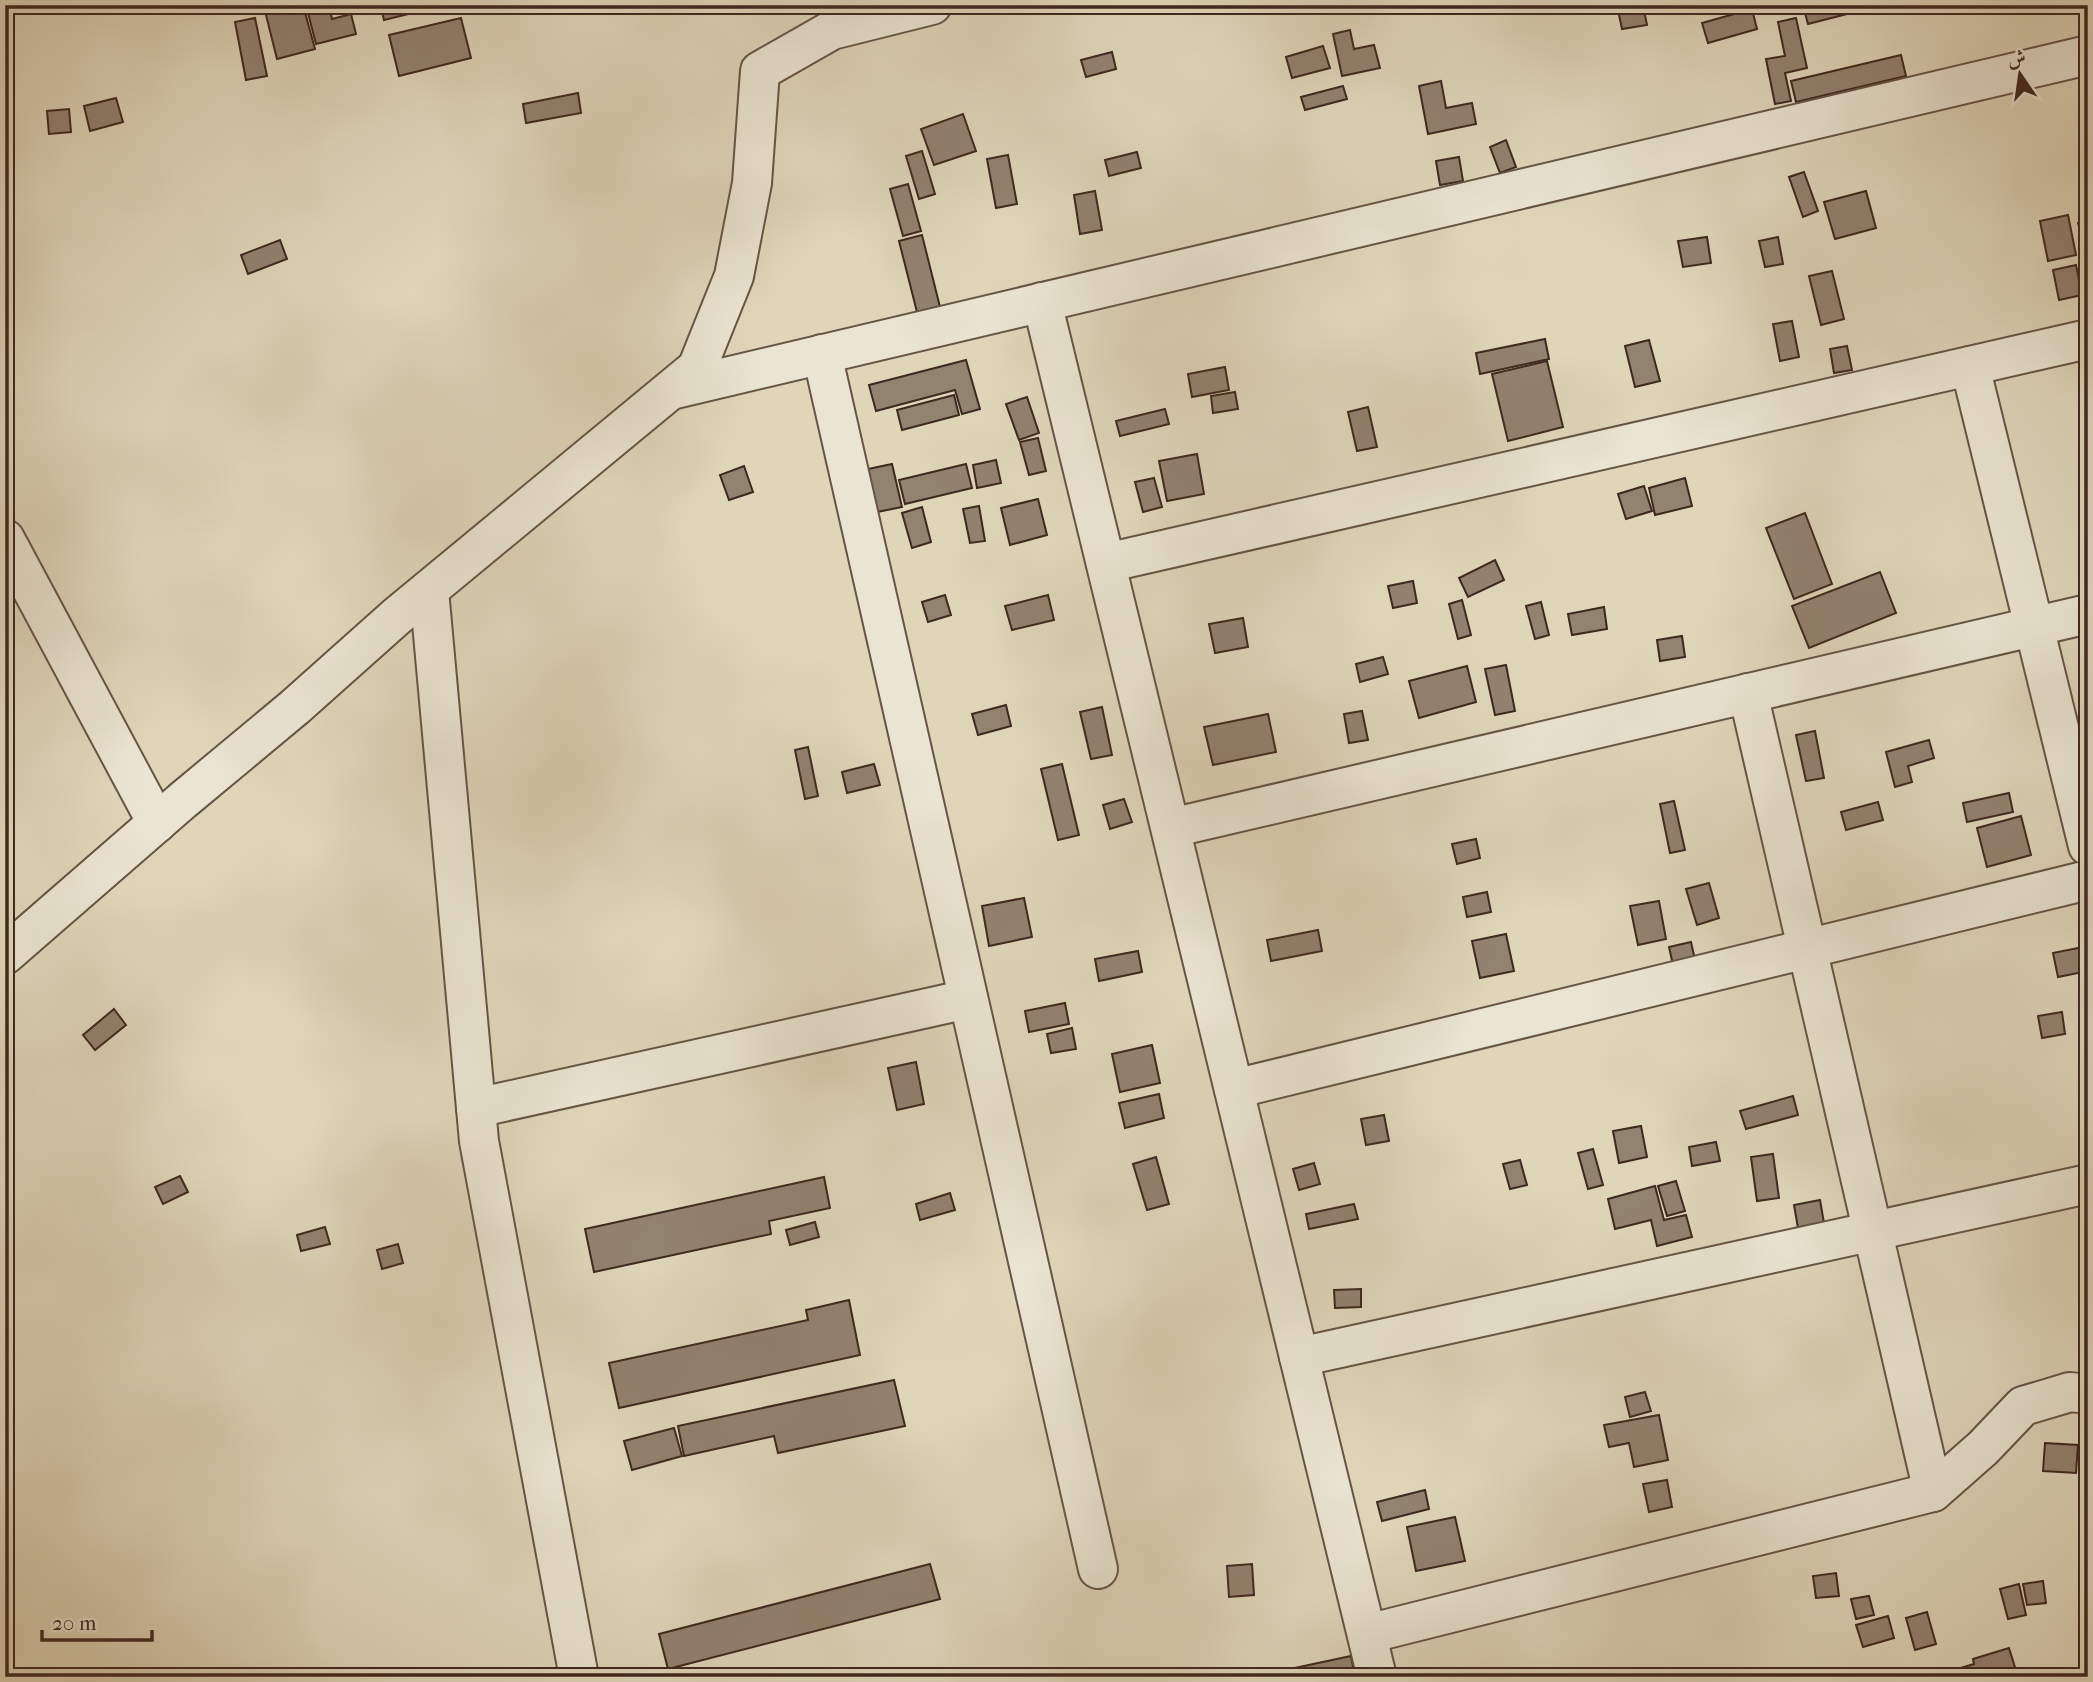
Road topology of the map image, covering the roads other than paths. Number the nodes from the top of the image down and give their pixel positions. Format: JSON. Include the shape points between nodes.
{"nodes":[{"id":1,"x":932,"y":5,"type":"edge"},
{"id":2,"x":2088,"y":55,"type":"edge"},
{"id":3,"x":1042,"y":302,"type":"junction"},
{"id":4,"x":2088,"y":339,"type":"edge"},
{"id":5,"x":822,"y":354,"type":"junction"},
{"id":6,"x":1970,"y":366,"type":"junction"},
{"id":7,"x":671,"y":390,"type":"junction"},
{"id":8,"x":7,"y":546,"type":"edge"},
{"id":9,"x":1106,"y":562,"type":"junction"},
{"id":10,"x":429,"y":590,"type":"junction"},
{"id":11,"x":2088,"y":614,"type":"edge"},
{"id":12,"x":2034,"y":626,"type":"junction"},
{"id":13,"x":1748,"y":693,"type":"junction"},
{"id":14,"x":157,"y":823,"type":"junction"},
{"id":15,"x":1171,"y":828,"type":"junction"},
{"id":16,"x":2088,"y":846,"type":"edge"},
{"id":17,"x":2088,"y":880,"type":"edge"},
{"id":18,"x":1807,"y":948,"type":"junction"},
{"id":19,"x":5,"y":955,"type":"edge"},
{"id":20,"x":968,"y":999,"type":"junction"},
{"id":21,"x":1234,"y":1089,"type":"junction"},
{"id":22,"x":476,"y":1108,"type":"junction"},
{"id":23,"x":2088,"y":1184,"type":"edge"},
{"id":24,"x":1873,"y":1231,"type":"junction"},
{"id":25,"x":1299,"y":1357,"type":"junction"},
{"id":26,"x":2088,"y":1394,"type":"edge"},
{"id":27,"x":1933,"y":1492,"type":"junction"},
{"id":28,"x":1098,"y":1569,"type":"dead end"},
{"id":29,"x":1367,"y":1634,"type":"junction"},
{"id":30,"x":579,"y":1677,"type":"edge"},
{"id":31,"x":1377,"y":1677,"type":"edge"}],
"edges":[{"from":1,"to":7,"type":"street","via":[[832,30],[760,71],[752,183],[734,276],[696,368]]},
{"from":2,"to":3,"type":"street"},
{"from":3,"to":5,"type":"street"},
{"from":3,"to":9,"type":"street"},
{"from":4,"to":6,"type":"street"},
{"from":5,"to":7,"type":"street"},
{"from":5,"to":20,"type":"street"},
{"from":6,"to":9,"type":"street"},
{"from":6,"to":12,"type":"street"},
{"from":7,"to":10,"type":"street"},
{"from":8,"to":14,"type":"street"},
{"from":9,"to":15,"type":"street"},
{"from":10,"to":14,"type":"street"},
{"from":10,"to":22,"type":"street"},
{"from":11,"to":12,"type":"street"},
{"from":12,"to":13,"type":"street"},
{"from":12,"to":16,"type":"street"},
{"from":13,"to":15,"type":"street"},
{"from":13,"to":18,"type":"street"},
{"from":14,"to":19,"type":"street"},
{"from":15,"to":21,"type":"street"},
{"from":17,"to":18,"type":"street"},
{"from":18,"to":21,"type":"street"},
{"from":18,"to":24,"type":"street"},
{"from":20,"to":22,"type":"street"},
{"from":20,"to":28,"type":"street"},
{"from":21,"to":25,"type":"street"},
{"from":22,"to":30,"type":"street"},
{"from":23,"to":24,"type":"street"},
{"from":24,"to":25,"type":"street"},
{"from":24,"to":27,"type":"street"},
{"from":25,"to":29,"type":"street"},
{"from":26,"to":27,"type":"street","via":[[2070,1392],[2023,1406]]},
{"from":27,"to":29,"type":"street"},
{"from":29,"to":31,"type":"street"}]}
